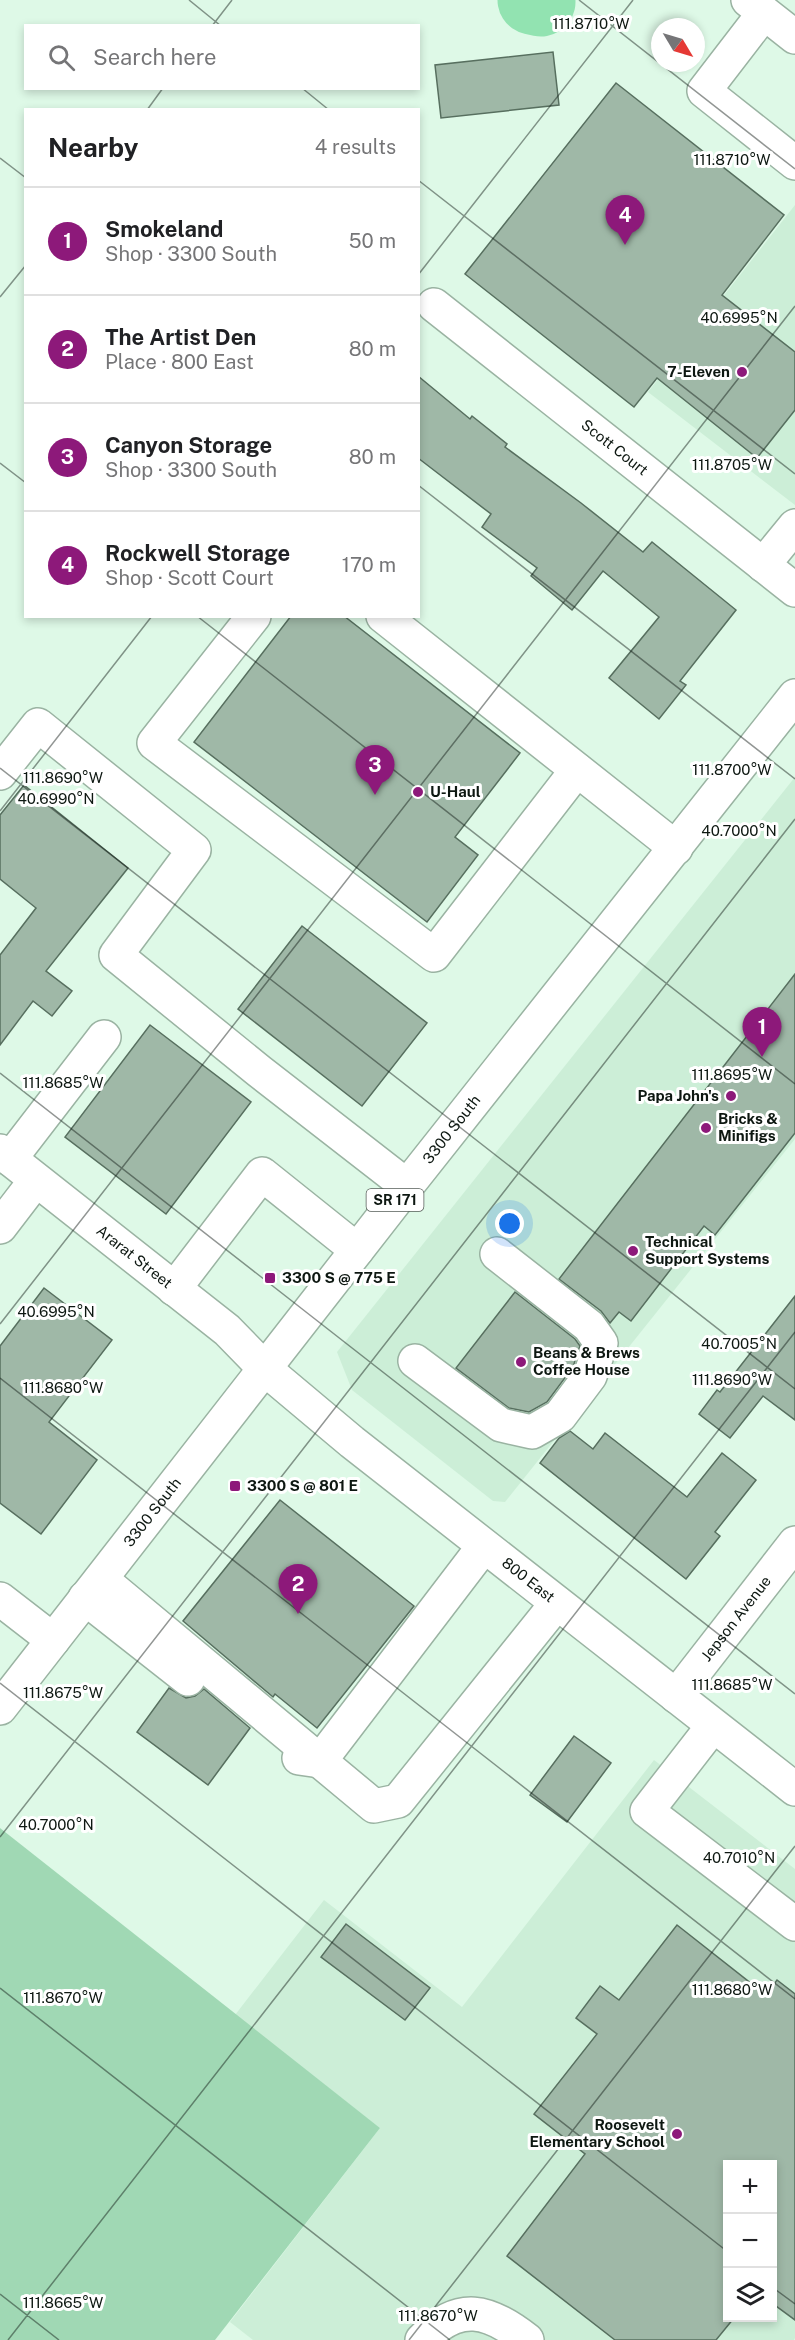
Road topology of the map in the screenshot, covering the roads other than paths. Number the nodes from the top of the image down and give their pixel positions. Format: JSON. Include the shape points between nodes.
{"nodes":[{"id":1,"x":756,"y":6,"type":"edge"},
{"id":2,"x":795,"y":37,"type":"edge"},
{"id":3,"x":795,"y":163,"type":"edge"},
{"id":4,"x":434,"y":304,"type":"dead end"},
{"id":5,"x":795,"y":526,"type":"edge"},
{"id":6,"x":764,"y":565,"type":"junction"},
{"id":7,"x":795,"y":590,"type":"edge"},
{"id":8,"x":252,"y":618,"type":"edge"},
{"id":9,"x":386,"y":618,"type":"edge"},
{"id":10,"x":795,"y":696,"type":"edge"},
{"id":11,"x":577,"y":770,"type":"junction"},
{"id":12,"x":0,"y":773,"type":"edge"},
{"id":13,"x":676,"y":848,"type":"junction"},
{"id":14,"x":104,"y":1037,"type":"dead end"},
{"id":15,"x":5,"y":1155,"type":"edge"},
{"id":16,"x":36,"y":1180,"type":"junction"},
{"id":17,"x":407,"y":1185,"type":"junction"},
{"id":18,"x":0,"y":1227,"type":"edge"},
{"id":19,"x":357,"y":1250,"type":"junction"},
{"id":20,"x":497,"y":1254,"type":"dead end"},
{"id":21,"x":174,"y":1288,"type":"junction"},
{"id":22,"x":415,"y":1361,"type":"dead end"},
{"id":23,"x":265,"y":1369,"type":"junction"},
{"id":24,"x":795,"y":1543,"type":"edge"},
{"id":25,"x":484,"y":1546,"type":"junction"},
{"id":26,"x":93,"y":1588,"type":"junction"},
{"id":27,"x":0,"y":1599,"type":"edge"},
{"id":28,"x":557,"y":1603,"type":"junction"},
{"id":29,"x":53,"y":1640,"type":"junction"},
{"id":30,"x":676,"y":1696,"type":"junction"},
{"id":31,"x":0,"y":1708,"type":"edge"},
{"id":32,"x":713,"y":1725,"type":"junction"},
{"id":33,"x":320,"y":1761,"type":"junction"},
{"id":34,"x":795,"y":1790,"type":"edge"},
{"id":35,"x":795,"y":1924,"type":"edge"},
{"id":36,"x":422,"y":2340,"type":"edge"},
{"id":37,"x":527,"y":2340,"type":"edge"}],
"edges":[{"from":1,"to":2,"type":"street"},
{"from":1,"to":3,"type":"street","via":[[704,91]]},
{"from":4,"to":6,"type":"street","name":"Scott Court"},
{"from":5,"to":6,"type":"street"},
{"from":6,"to":7,"type":"street","name":"Scott Court"},
{"from":8,"to":11,"type":"street","via":[[154,743],[434,956]]},
{"from":9,"to":11,"type":"street"},
{"from":10,"to":13,"type":"street","name":"3300 South","number":"SR 171"},
{"from":11,"to":13,"type":"street"},
{"from":12,"to":17,"type":"street","via":[[38,725],[194,850],[116,955]]},
{"from":13,"to":17,"type":"street","name":"3300 South","number":"SR 171"},
{"from":14,"to":15,"type":"street"},
{"from":15,"to":16,"type":"street","name":"Ararat Street"},
{"from":16,"to":18,"type":"street"},
{"from":16,"to":21,"type":"street","name":"Ararat Street"},
{"from":17,"to":19,"type":"street","name":"3300 South","number":"SR 171"},
{"from":19,"to":21,"type":"street","via":[[261,1174]]},
{"from":19,"to":23,"type":"street","name":"3300 South","number":"SR 171"},
{"from":20,"to":22,"type":"street","via":[[590,1326],[601,1343],[590,1376],[560,1416],[532,1432],[501,1425]]},
{"from":21,"to":23,"type":"street","name":"Ararat Street","via":[[227,1330]]},
{"from":23,"to":25,"type":"street","name":"800 East"},
{"from":23,"to":26,"type":"street","name":"3300 South","number":"SR 171"},
{"from":24,"to":30,"type":"street","name":"Jepson Avenue"},
{"from":25,"to":28,"type":"street","name":"800 East"},
{"from":25,"to":33,"type":"street"},
{"from":26,"to":29,"type":"street","name":"3300 South","number":"SR 171"},
{"from":26,"to":33,"type":"street"},
{"from":27,"to":29,"type":"street"},
{"from":28,"to":30,"type":"street","name":"800 East"},
{"from":28,"to":33,"type":"street","via":[[398,1802],[374,1806]]},
{"from":29,"to":31,"type":"street","name":"3300 South","number":"SR 171"},
{"from":30,"to":32,"type":"street","name":"800 East"},
{"from":32,"to":34,"type":"street","name":"800 East"},
{"from":32,"to":35,"type":"street","via":[[647,1811]]},
{"from":36,"to":37,"type":"street","via":[[447,2318],[479,2314],[494,2317]]}]}
